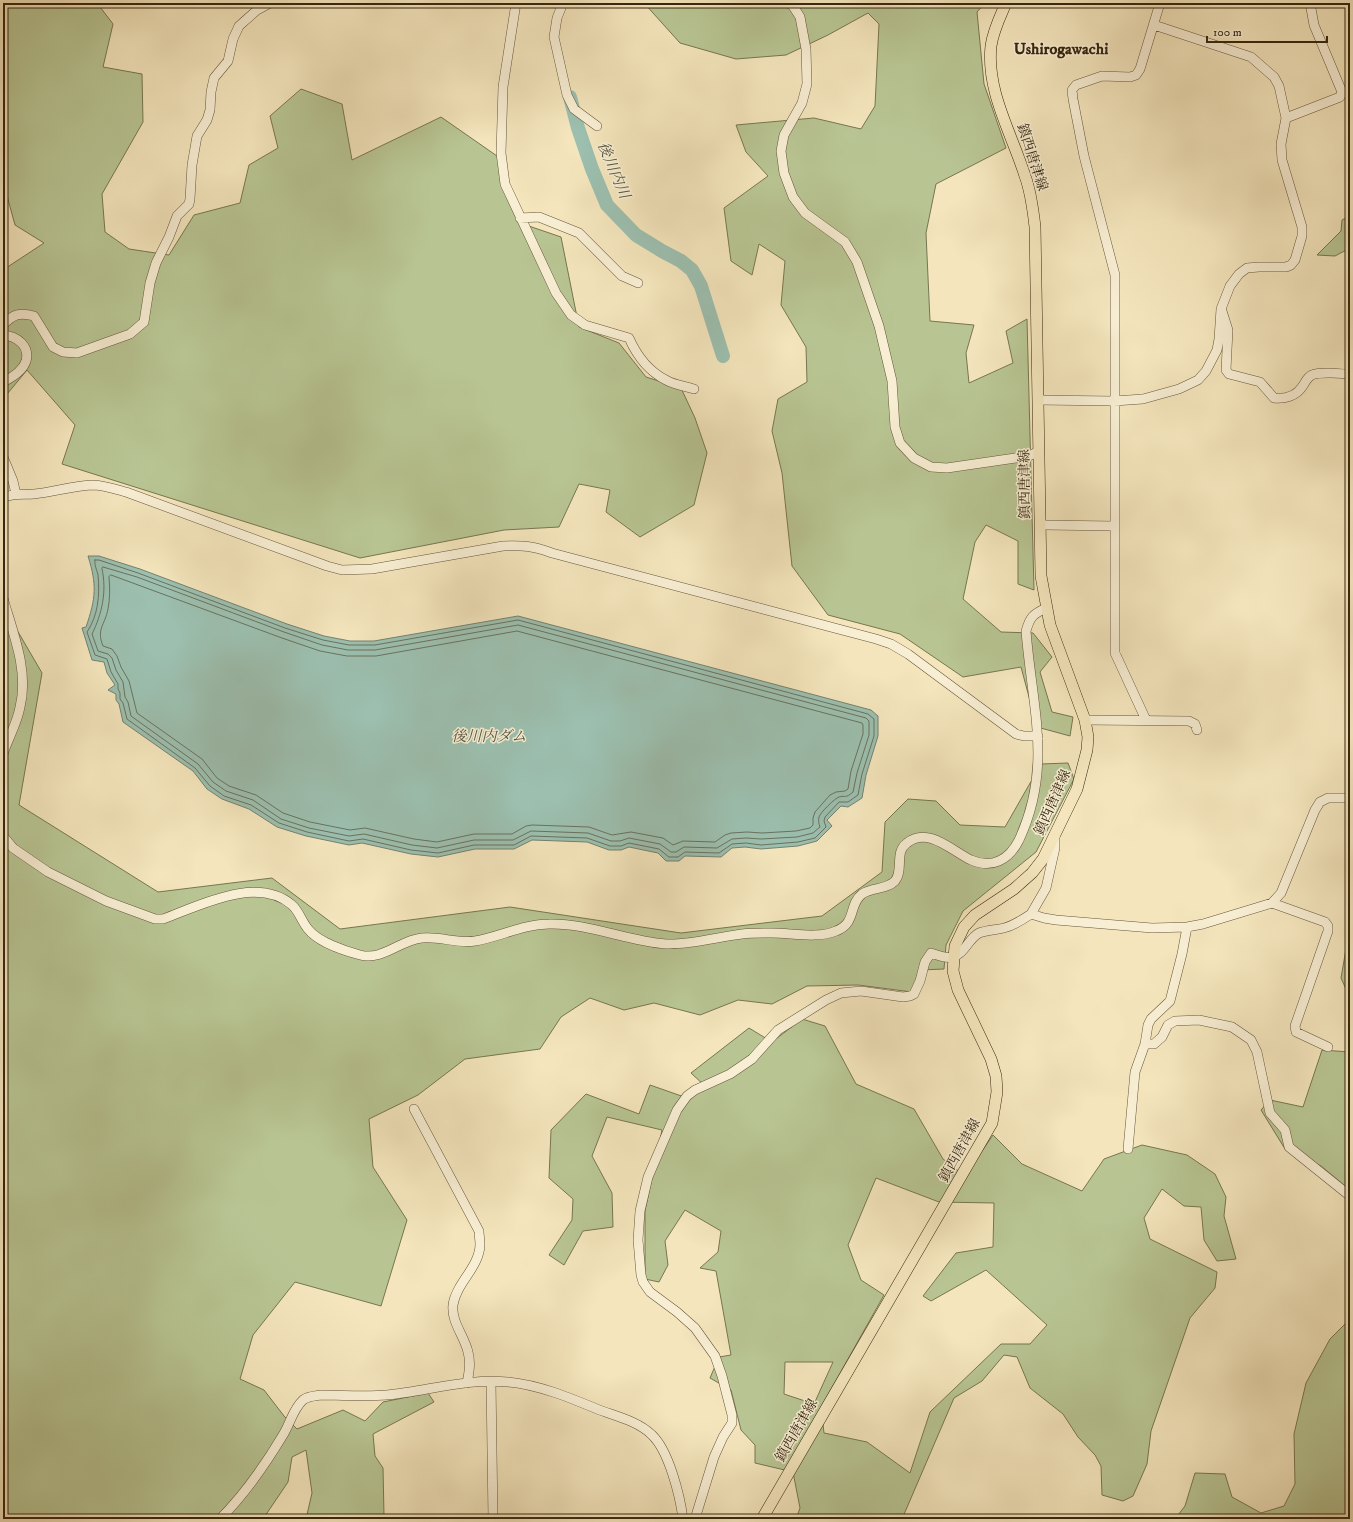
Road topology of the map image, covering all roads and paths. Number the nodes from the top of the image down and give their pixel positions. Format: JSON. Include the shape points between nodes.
{"nodes":[{"id":1,"x":270,"y":3,"type":"edge"},
{"id":2,"x":516,"y":3,"type":"edge"},
{"id":3,"x":563,"y":3,"type":"edge"},
{"id":4,"x":788,"y":3,"type":"edge"},
{"id":5,"x":1006,"y":3,"type":"edge"},
{"id":6,"x":1160,"y":3,"type":"edge"},
{"id":7,"x":1310,"y":3,"type":"edge"},
{"id":8,"x":1154,"y":25,"type":"junction"},
{"id":9,"x":1286,"y":118,"type":"junction"},
{"id":10,"x":597,"y":126,"type":"dead end"},
{"id":11,"x":520,"y":218,"type":"junction"},
{"id":12,"x":634,"y":282,"type":"dead end"},
{"id":13,"x":1221,"y":309,"type":"junction"},
{"id":14,"x":3,"y":325,"type":"edge"},
{"id":15,"x":3,"y":335,"type":"edge"},
{"id":16,"x":1350,"y":375,"type":"edge"},
{"id":17,"x":3,"y":382,"type":"edge"},
{"id":18,"x":694,"y":389,"type":"dead end"},
{"id":19,"x":1038,"y":400,"type":"junction"},
{"id":20,"x":1114,"y":401,"type":"junction"},
{"id":21,"x":1039,"y":451,"type":"junction"},
{"id":22,"x":3,"y":457,"type":"edge"},
{"id":23,"x":16,"y":494,"type":"junction"},
{"id":24,"x":3,"y":498,"type":"edge"},
{"id":25,"x":1045,"y":526,"type":"dead end"},
{"id":26,"x":1114,"y":526,"type":"junction"},
{"id":27,"x":3,"y":598,"type":"edge"},
{"id":28,"x":1046,"y":608,"type":"junction"},
{"id":29,"x":1085,"y":720,"type":"junction"},
{"id":30,"x":1146,"y":720,"type":"junction"},
{"id":31,"x":1197,"y":730,"type":"dead end"},
{"id":32,"x":1038,"y":736,"type":"junction"},
{"id":33,"x":3,"y":754,"type":"edge"},
{"id":34,"x":1350,"y":798,"type":"edge"},
{"id":35,"x":1055,"y":835,"type":"junction"},
{"id":36,"x":3,"y":836,"type":"edge"},
{"id":37,"x":1272,"y":903,"type":"junction"},
{"id":38,"x":1031,"y":914,"type":"junction"},
{"id":39,"x":1187,"y":927,"type":"junction"},
{"id":40,"x":953,"y":957,"type":"junction"},
{"id":41,"x":1145,"y":1044,"type":"junction"},
{"id":42,"x":1328,"y":1047,"type":"dead end"},
{"id":43,"x":414,"y":1109,"type":"dead end"},
{"id":44,"x":1128,"y":1149,"type":"dead end"},
{"id":45,"x":1350,"y":1196,"type":"edge"},
{"id":46,"x":491,"y":1382,"type":"junction"},
{"id":47,"x":468,"y":1383,"type":"junction"},
{"id":48,"x":220,"y":1519,"type":"edge"},
{"id":49,"x":493,"y":1519,"type":"edge"},
{"id":50,"x":661,"y":1519,"type":"edge"},
{"id":51,"x":683,"y":1519,"type":"edge"},
{"id":52,"x":695,"y":1519,"type":"edge"},
{"id":53,"x":762,"y":1519,"type":"edge"}],
"edges":[{"from":1,"to":14,"type":"street","via":[[257,10],[239,26],[228,62],[214,78],[210,110],[197,136],[189,204],[177,216],[156,263],[144,322],[130,334],[77,353],[63,352],[53,347],[34,316],[22,312],[9,318]]},
{"from":2,"to":11,"type":"street","via":[[503,87],[501,153],[505,184]]},
{"from":3,"to":10,"type":"street","via":[[554,37],[567,95],[574,109]]},
{"from":4,"to":21,"type":"street","via":[[800,17],[806,49],[807,84],[802,103],[784,135],[780,151],[784,172],[793,197],[805,213],[845,242],[857,262],[879,326],[892,382],[895,427],[900,443],[914,458],[931,467],[947,468],[1029,456]]},
{"from":5,"to":19,"type":"main road","name":"鎮西唐津線","via":[[995,27],[991,47],[992,76],[995,94],[1032,197],[1035,227]]},
{"from":6,"to":8,"type":"street"},
{"from":7,"to":9,"type":"street","via":[[1314,25],[1342,92],[1340,98]]},
{"from":8,"to":9,"type":"street","via":[[1251,57],[1274,77],[1279,86]]},
{"from":8,"to":20,"type":"street","via":[[1136,75],[1102,76],[1076,85],[1072,90],[1084,156],[1115,275]]},
{"from":9,"to":13,"type":"street","via":[[1281,144],[1282,160],[1302,227],[1295,260],[1286,267],[1247,268],[1230,286]]},
{"from":11,"to":12,"type":"street","via":[[539,217],[579,233],[622,276]]},
{"from":11,"to":18,"type":"street","via":[[556,294],[571,314],[585,325],[629,338],[634,351],[650,370],[667,381]]},
{"from":13,"to":16,"type":"street","via":[[1228,330],[1228,374],[1260,382],[1274,398],[1293,396],[1312,375]]},
{"from":13,"to":20,"type":"street","via":[[1217,350],[1198,380],[1143,400]]},
{"from":15,"to":17,"type":"street","via":[[10,335],[24,344],[26,362],[12,378]]},
{"from":19,"to":20,"type":"street"},
{"from":19,"to":21,"type":"main road","name":"鎮西唐津線"},
{"from":20,"to":26,"type":"street"},
{"from":21,"to":28,"type":"main road","name":"鎮西唐津線","via":[[1041,576]]},
{"from":22,"to":23,"type":"street"},
{"from":23,"to":24,"type":"street"},
{"from":23,"to":32,"type":"street","via":[[34,494],[93,485],[110,487],[342,570],[372,569],[503,546],[524,545],[540,548],[891,644],[1016,734]]},
{"from":25,"to":26,"type":"street"},
{"from":26,"to":30,"type":"street","via":[[1115,653]]},
{"from":27,"to":33,"type":"street","via":[[21,666],[23,689],[20,708]]},
{"from":28,"to":29,"type":"main road","name":"鎮西唐津線"},
{"from":28,"to":32,"type":"street","via":[[1029,620],[1026,631]]},
{"from":29,"to":30,"type":"street"},
{"from":29,"to":35,"type":"main road","name":"鎮西唐津線","via":[[1088,737],[1083,770],[1077,789]]},
{"from":30,"to":31,"type":"street","via":[[1189,721],[1195,724]]},
{"from":32,"to":36,"type":"street","via":[[1036,786],[1030,815],[1010,854],[997,863],[982,864],[953,851],[937,840],[928,837],[914,838],[902,848],[899,872],[893,883],[863,894],[844,928],[832,934],[742,934],[669,944],[643,941],[578,926],[550,924],[525,926],[475,941],[421,938],[404,942],[382,954],[362,956],[321,941],[308,930],[294,906],[280,897],[258,892],[234,893],[163,919],[155,919],[106,901],[48,872],[13,848]]},
{"from":34,"to":37,"type":"street","via":[[1328,798],[1320,802],[1281,893]]},
{"from":35,"to":38,"type":"street","via":[[1055,848],[1046,888]]},
{"from":35,"to":40,"type":"main road","name":"鎮西唐津線","via":[[1043,859],[1032,873],[1014,889],[975,915],[964,927]]},
{"from":37,"to":39,"type":"street"},
{"from":37,"to":42,"type":"street","via":[[1325,922],[1328,926],[1296,1032]]},
{"from":38,"to":39,"type":"street","via":[[1056,920],[1152,928]]},
{"from":38,"to":40,"type":"street","via":[[1017,924],[980,933],[971,938],[963,952]]},
{"from":39,"to":41,"type":"street","via":[[1170,1001],[1151,1019]]},
{"from":40,"to":52,"type":"street","via":[[931,953],[925,962],[914,994],[910,996],[861,992],[841,993],[826,1000],[778,1030],[752,1059],[730,1074],[695,1090],[677,1110],[648,1177],[640,1211],[638,1240],[644,1282],[650,1292],[695,1328],[715,1356],[732,1415],[732,1423],[714,1457]]},
{"from":40,"to":53,"type":"main road","name":"鎮西唐津線","via":[[953,971],[958,990],[991,1059],[996,1076],[996,1107],[992,1123]]},
{"from":41,"to":44,"type":"street","via":[[1135,1072]]},
{"from":41,"to":45,"type":"street","via":[[1154,1044],[1162,1037],[1168,1025],[1175,1021],[1199,1020],[1232,1027],[1251,1040],[1257,1052],[1270,1113],[1285,1130],[1290,1147]]},
{"from":43,"to":47,"type":"street","via":[[479,1231],[480,1244],[476,1260],[454,1296],[453,1308],[468,1352]]},
{"from":46,"to":47,"type":"street"},
{"from":46,"to":49,"type":"street"},
{"from":46,"to":51,"type":"street","via":[[527,1385],[553,1392],[628,1421],[652,1435],[661,1448],[675,1481]]},
{"from":47,"to":48,"type":"street","via":[[386,1395],[310,1396],[302,1401],[295,1411],[260,1473]]},
{"from":50,"to":51,"type":"street"}]}
